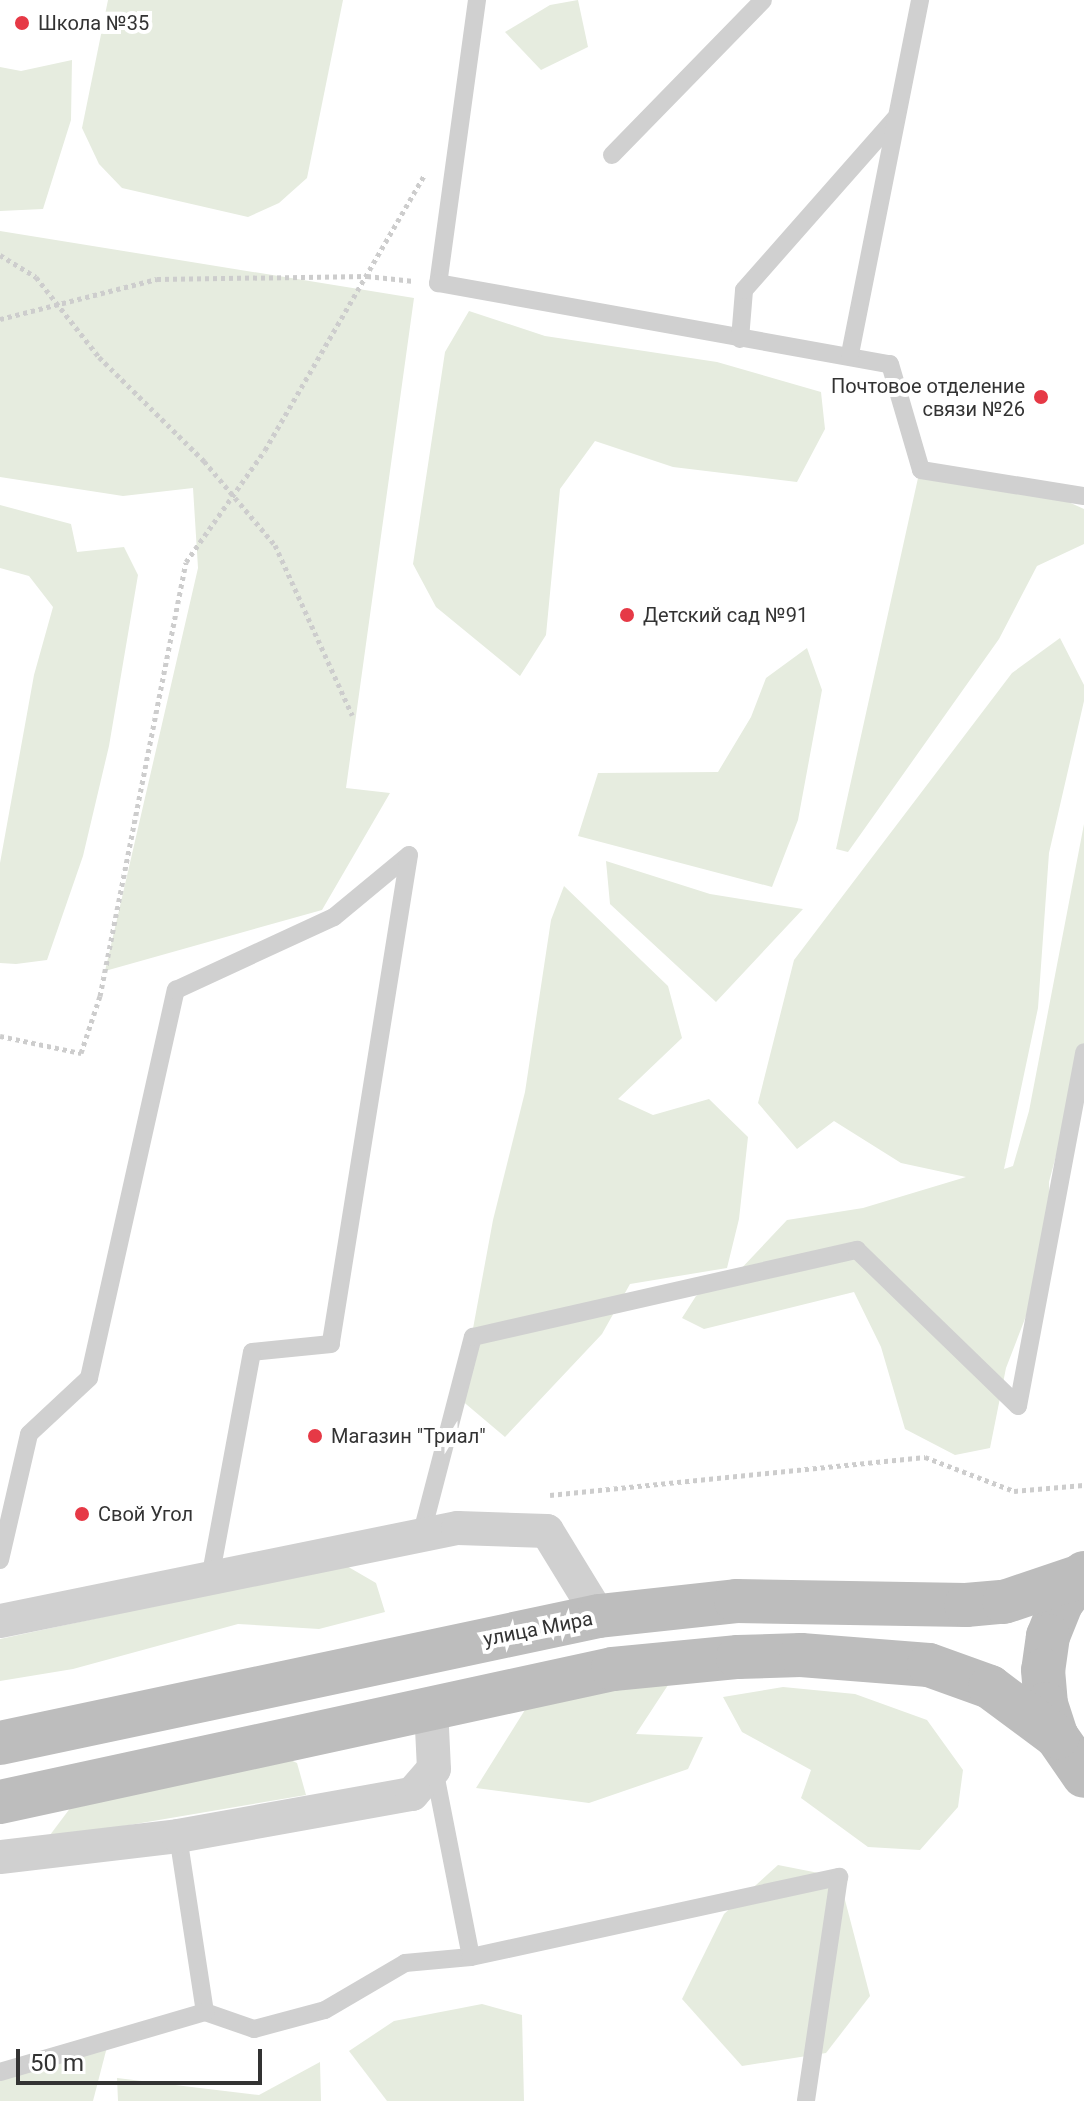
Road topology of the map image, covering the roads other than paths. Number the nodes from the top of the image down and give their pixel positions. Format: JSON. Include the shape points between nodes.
{"nodes":[{"id":1,"x":477,"y":0,"type":"edge"},
{"id":2,"x":763,"y":0,"type":"edge"},
{"id":3,"x":920,"y":0,"type":"edge"},
{"id":4,"x":897,"y":117,"type":"junction"},
{"id":5,"x":612,"y":155,"type":"dead end"},
{"id":6,"x":740,"y":339,"type":"junction"},
{"id":7,"x":850,"y":354,"type":"junction"},
{"id":8,"x":1084,"y":496,"type":"edge"},
{"id":9,"x":1084,"y":1052,"type":"edge"},
{"id":10,"x":421,"y":1536,"type":"junction"},
{"id":11,"x":0,"y":1560,"type":"edge"},
{"id":12,"x":1082,"y":1575,"type":"edge"},
{"id":13,"x":210,"y":1579,"type":"junction"},
{"id":14,"x":599,"y":1616,"type":"junction"},
{"id":15,"x":0,"y":1621,"type":"edge"},
{"id":16,"x":431,"y":1708,"type":"junction"},
{"id":17,"x":1057,"y":1737,"type":"junction"},
{"id":18,"x":0,"y":1743,"type":"edge"},
{"id":19,"x":434,"y":1769,"type":"junction"},
{"id":20,"x":1084,"y":1776,"type":"edge"},
{"id":21,"x":0,"y":1802,"type":"edge"},
{"id":22,"x":178,"y":1836,"type":"junction"},
{"id":23,"x":0,"y":1857,"type":"edge"},
{"id":24,"x":471,"y":1957,"type":"junction"},
{"id":25,"x":205,"y":2012,"type":"junction"},
{"id":26,"x":0,"y":2072,"type":"edge"},
{"id":27,"x":806,"y":2101,"type":"edge"}],
"edges":[{"from":1,"to":6,"type":"lane","via":[[438,283]]},
{"from":2,"to":5,"type":"lane"},
{"from":3,"to":4,"type":"lane"},
{"from":4,"to":6,"type":"lane","via":[[744,290]]},
{"from":4,"to":7,"type":"lane"},
{"from":6,"to":7,"type":"lane"},
{"from":7,"to":8,"type":"lane","via":[[890,364],[921,470]]},
{"from":9,"to":10,"type":"lane","via":[[1018,1406],[857,1250],[473,1337]]},
{"from":10,"to":13,"type":"street"},
{"from":10,"to":14,"type":"street","via":[[458,1528],[547,1531]]},
{"from":11,"to":13,"type":"lane","via":[[29,1434],[89,1378],[176,990],[334,917],[409,855],[331,1344],[252,1352]]},
{"from":12,"to":14,"type":"main road","name":"улица Мира","via":[[1004,1602],[788,1600]]},
{"from":12,"to":17,"type":"main road","via":[[1061,1604],[1044,1658],[1046,1704]]},
{"from":13,"to":15,"type":"street"},
{"from":14,"to":18,"type":"main road","name":"улица Мира"},
{"from":16,"to":17,"type":"main road","via":[[613,1669],[738,1657],[848,1657],[929,1665],[958,1674],[990,1687]]},
{"from":16,"to":19,"type":"street"},
{"from":16,"to":21,"type":"main road"},
{"from":17,"to":20,"type":"main road"},
{"from":19,"to":22,"type":"street","via":[[412,1794]]},
{"from":19,"to":24,"type":"lane"},
{"from":22,"to":23,"type":"street"},
{"from":22,"to":25,"type":"lane"},
{"from":24,"to":25,"type":"lane","via":[[405,1963],[325,2010],[254,2029]]},
{"from":24,"to":27,"type":"lane","via":[[839,1877]]},
{"from":25,"to":26,"type":"lane"}]}
